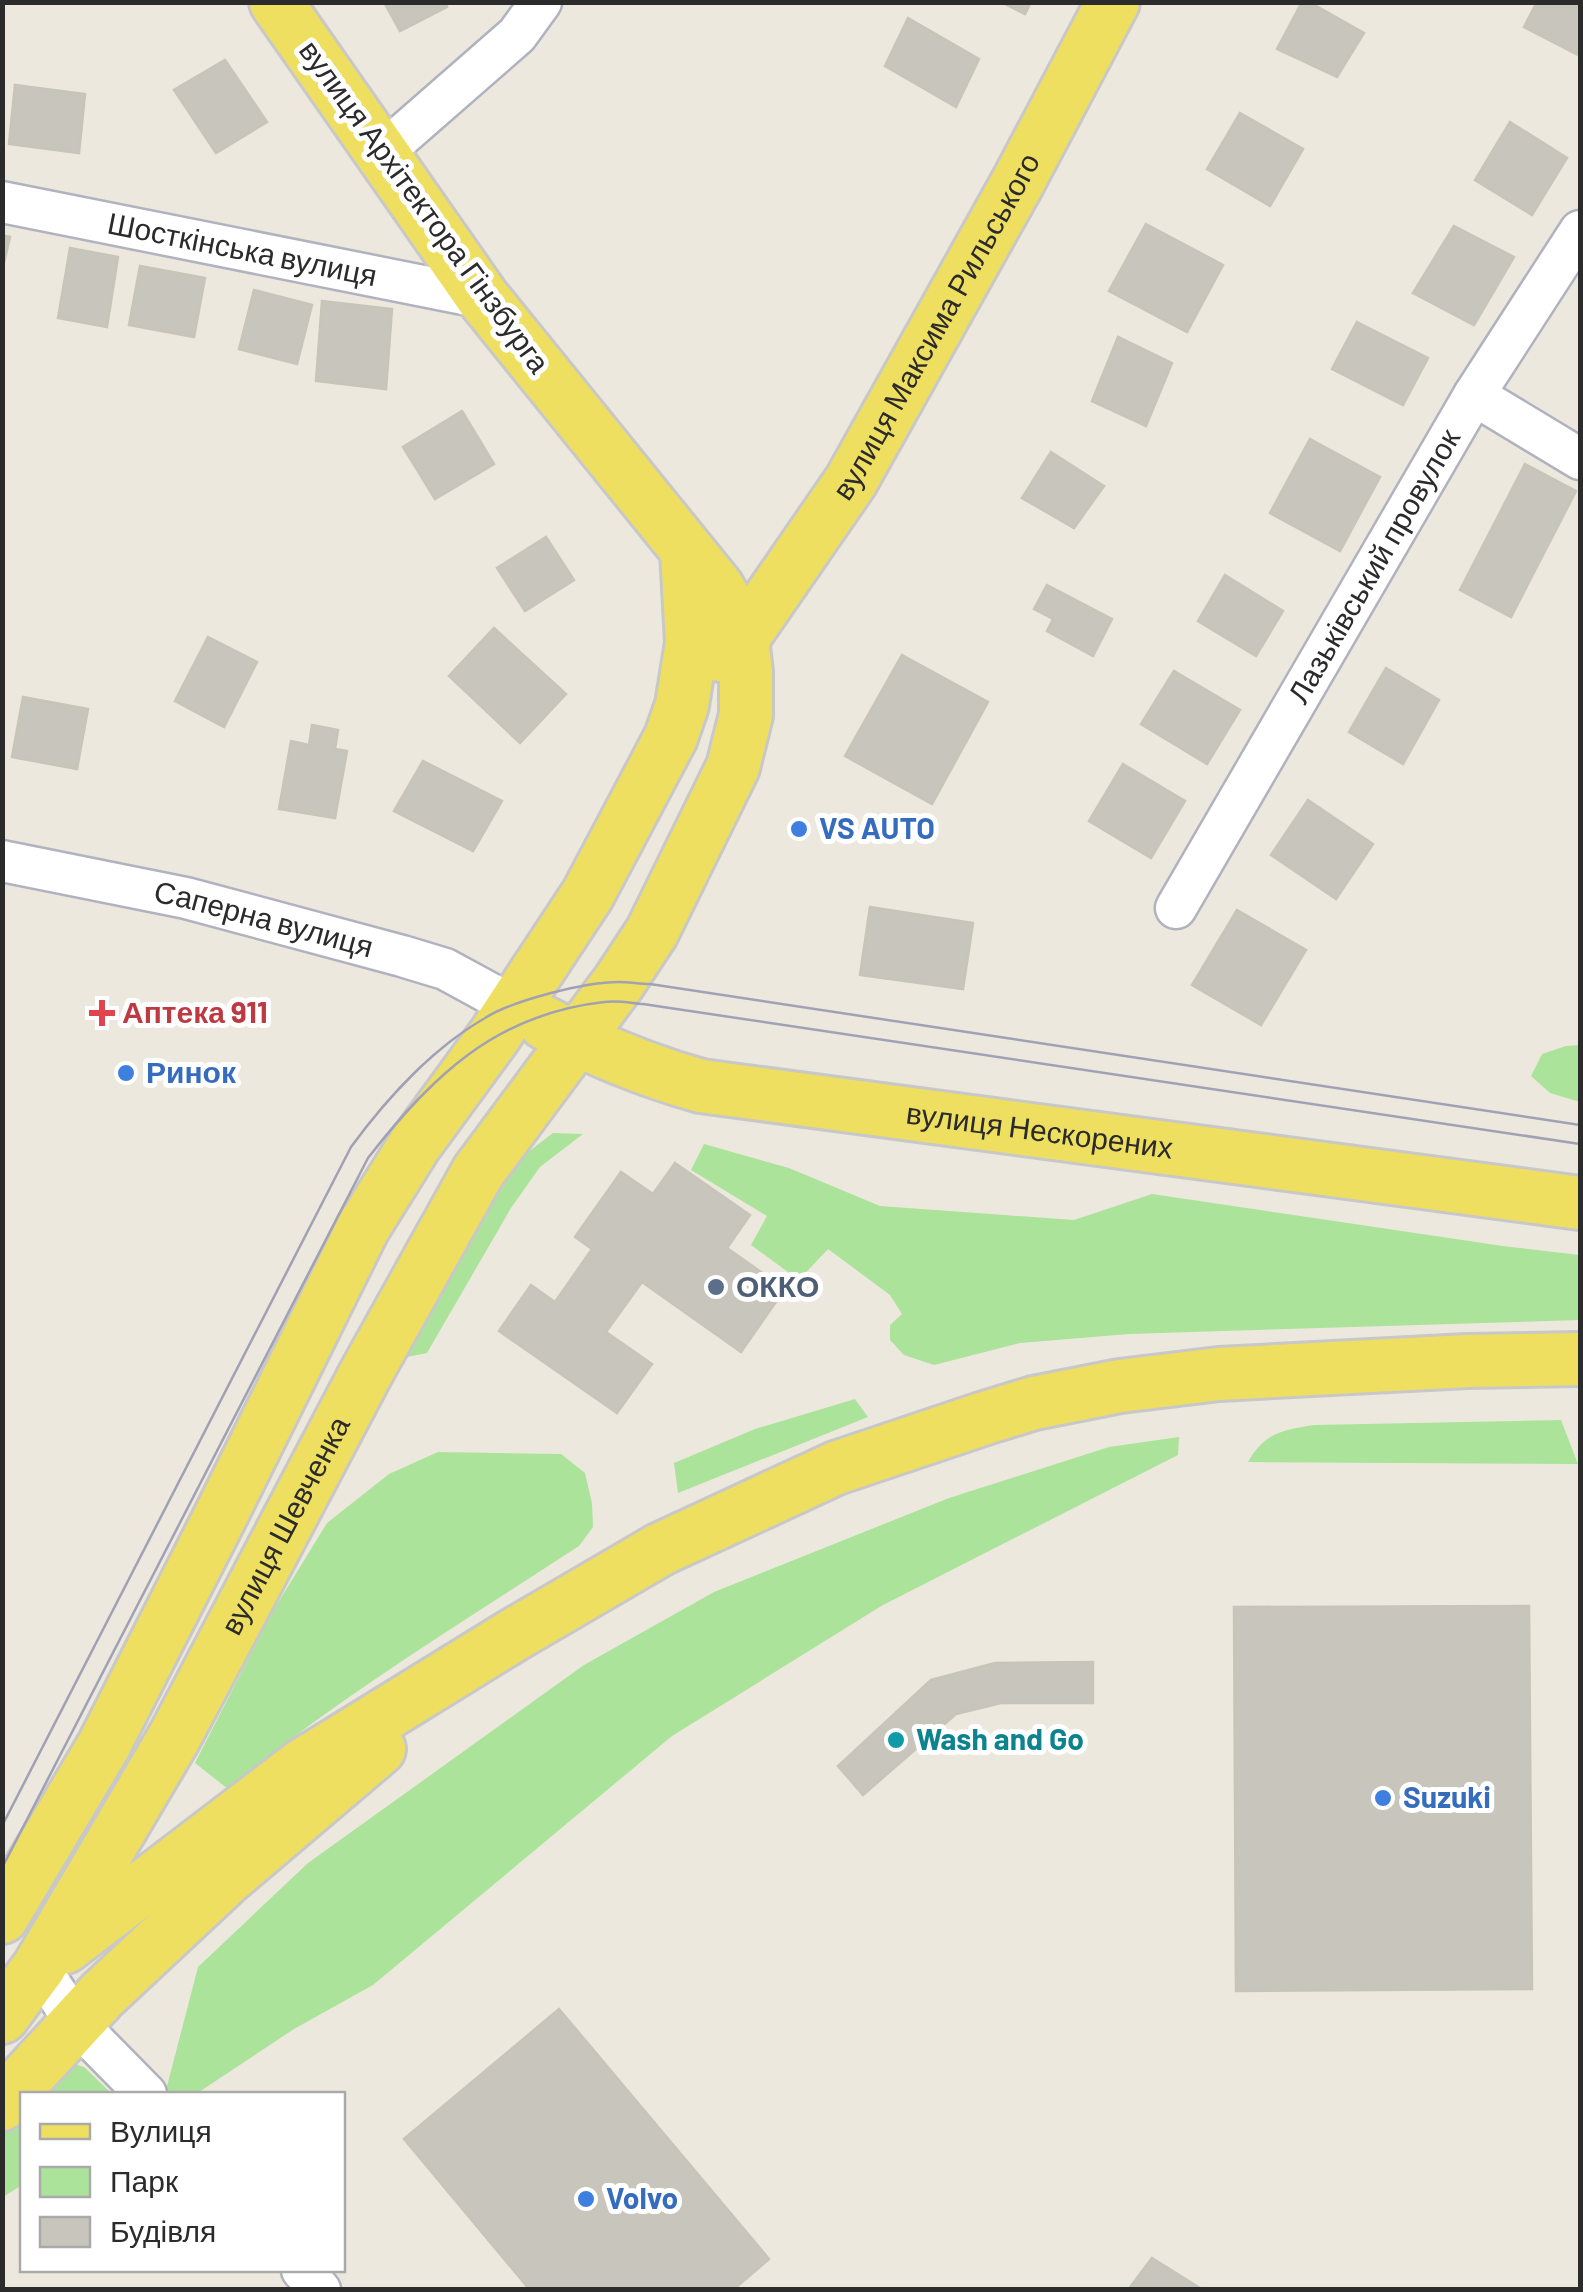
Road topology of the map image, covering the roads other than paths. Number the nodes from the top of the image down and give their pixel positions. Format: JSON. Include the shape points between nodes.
{"nodes":[{"id":1,"x":276,"y":2,"type":"edge"},
{"id":2,"x":542,"y":2,"type":"edge"},
{"id":3,"x":1112,"y":2,"type":"edge"},
{"id":4,"x":382,"y":153,"type":"junction"},
{"id":5,"x":2,"y":202,"type":"edge"},
{"id":6,"x":1580,"y":231,"type":"edge"},
{"id":7,"x":483,"y":298,"type":"junction"},
{"id":8,"x":1474,"y":394,"type":"junction"},
{"id":9,"x":1580,"y":459,"type":"edge"},
{"id":10,"x":688,"y":551,"type":"junction"},
{"id":11,"x":742,"y":639,"type":"junction"},
{"id":12,"x":688,"y":681,"type":"junction"},
{"id":13,"x":2,"y":860,"type":"edge"},
{"id":14,"x":1176,"y":908,"type":"dead end"},
{"id":15,"x":513,"y":1006,"type":"junction"},
{"id":16,"x":574,"y":1039,"type":"junction"},
{"id":17,"x":1580,"y":1203,"type":"edge"},
{"id":18,"x":1580,"y":1359,"type":"edge"},
{"id":19,"x":512,"y":1636,"type":"junction"},
{"id":20,"x":174,"y":1736,"type":"junction"},
{"id":21,"x":104,"y":1745,"type":"junction"},
{"id":22,"x":239,"y":1812,"type":"junction"},
{"id":23,"x":2,"y":1917,"type":"edge"},
{"id":24,"x":21,"y":1985,"type":"edge"},
{"id":25,"x":2,"y":2017,"type":"edge"},
{"id":26,"x":76,"y":2023,"type":"junction"},
{"id":27,"x":144,"y":2092,"type":"edge"},
{"id":28,"x":2,"y":2104,"type":"edge"}],
"edges":[{"from":1,"to":4,"type":"main road","name":"вулиця Архітектора Гінзбурга"},
{"from":2,"to":4,"type":"street","via":[[517,35]]},
{"from":3,"to":11,"type":"main road","name":"вулиця Максима Рильського","via":[[851,482]]},
{"from":4,"to":7,"type":"main road","name":"вулиця Архітектора Гінзбурга"},
{"from":5,"to":7,"type":"street","name":"Шосткінська вулиця"},
{"from":6,"to":8,"type":"street","name":"Лазьківський провулок"},
{"from":7,"to":10,"type":"main road","name":"вулиця Архітектора Гінзбурга"},
{"from":8,"to":9,"type":"street"},
{"from":8,"to":14,"type":"street","name":"Лазьківський провулок"},
{"from":10,"to":11,"type":"main road","via":[[717,588]]},
{"from":10,"to":12,"type":"main road"},
{"from":11,"to":12,"type":"main road","name":"вулиця Максима Рильського"},
{"from":11,"to":16,"type":"main road","via":[[746,714],[733,767],[652,932]]},
{"from":12,"to":15,"type":"main road","via":[[671,737],[614,848]]},
{"from":13,"to":15,"type":"street","name":"Саперна вулиця","via":[[186,898],[402,956],[445,969]]},
{"from":15,"to":16,"type":"main road","name":"вулиця Нескорених"},
{"from":15,"to":21,"type":"main road","name":"вулиця Шевченка","via":[[362,1228]]},
{"from":16,"to":17,"type":"main road","name":"вулиця Нескорених","via":[[701,1086]]},
{"from":16,"to":20,"type":"main road","name":"вулиця Шевченка","via":[[478,1172]]},
{"from":18,"to":19,"type":"main road","via":[[1219,1374],[1034,1404],[898,1446],[776,1494],[661,1549]]},
{"from":19,"to":22,"type":"main road","via":[[303,1764]]},
{"from":19,"to":26,"type":"main road","via":[[226,1879]]},
{"from":20,"to":22,"type":"main road","via":[[187,1786],[220,1810]]},
{"from":20,"to":24,"type":"main road","name":"вулиця Шевченка"},
{"from":21,"to":23,"type":"main road","name":"вулиця Шевченка"},
{"from":21,"to":24,"type":"main road","via":[[32,1922]]},
{"from":22,"to":24,"type":"main road"},
{"from":24,"to":25,"type":"main road","name":"вулиця Шевченка"},
{"from":24,"to":26,"type":"street"},
{"from":26,"to":27,"type":"street"},
{"from":26,"to":28,"type":"main road"}]}
